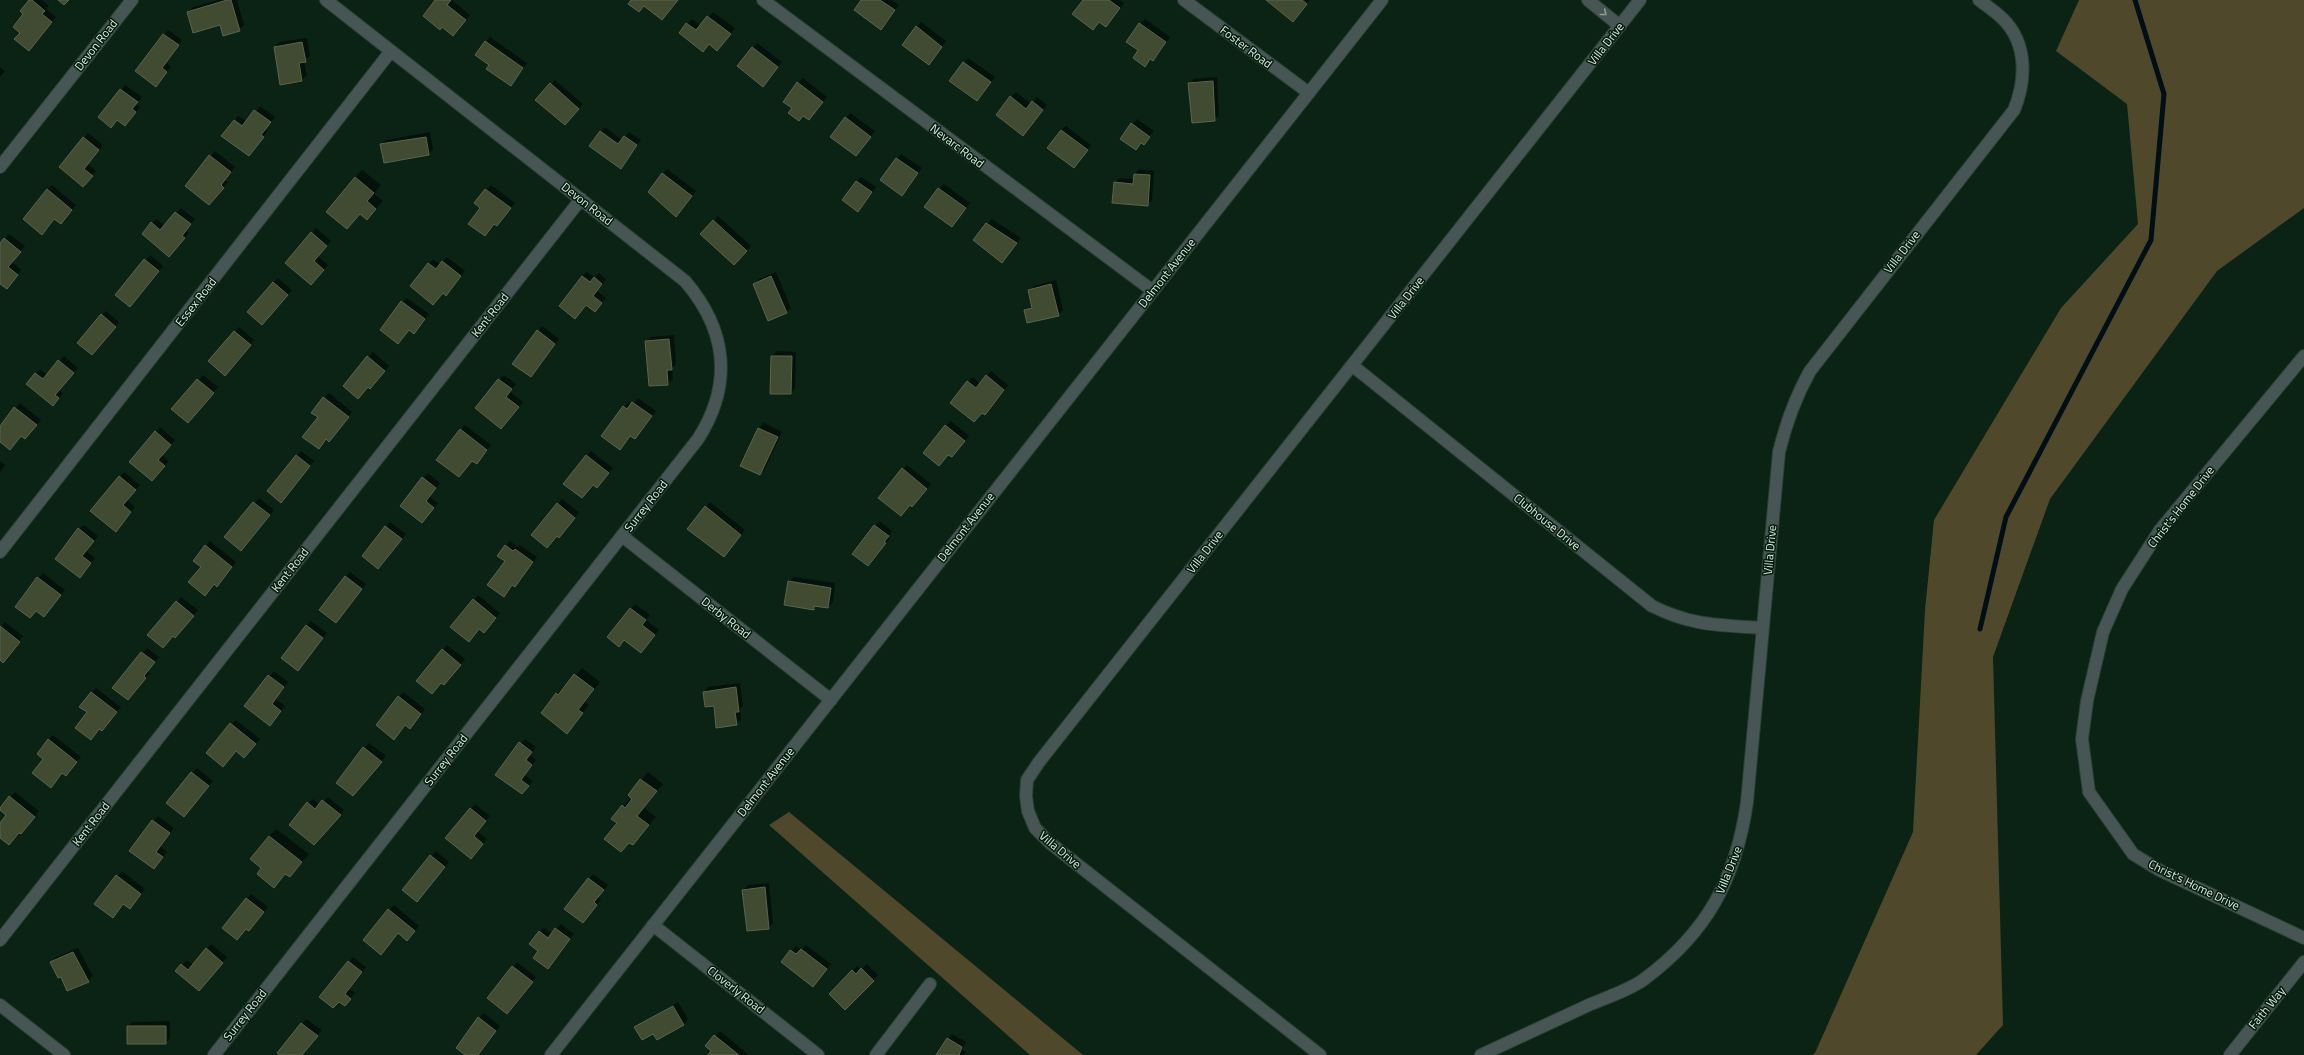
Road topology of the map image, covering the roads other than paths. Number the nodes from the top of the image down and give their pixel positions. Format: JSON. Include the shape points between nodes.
{"nodes":[{"id":1,"x":132,"y":0,"type":"edge"},
{"id":2,"x":326,"y":0,"type":"edge"},
{"id":3,"x":762,"y":0,"type":"edge"},
{"id":4,"x":1184,"y":0,"type":"edge"},
{"id":5,"x":1382,"y":0,"type":"edge"},
{"id":6,"x":1588,"y":0,"type":"edge"},
{"id":7,"x":1979,"y":0,"type":"edge"},
{"id":8,"x":1639,"y":1,"type":"edge"},
{"id":9,"x":1620,"y":26,"type":"junction"},
{"id":10,"x":391,"y":51,"type":"junction"},
{"id":11,"x":1309,"y":93,"type":"junction"},
{"id":12,"x":0,"y":167,"type":"edge"},
{"id":13,"x":581,"y":199,"type":"junction"},
{"id":14,"x":1153,"y":291,"type":"junction"},
{"id":15,"x":2304,"y":356,"type":"edge"},
{"id":16,"x":1353,"y":366,"type":"junction"},
{"id":17,"x":677,"y":466,"type":"joint"},
{"id":18,"x":622,"y":536,"type":"junction"},
{"id":19,"x":0,"y":552,"type":"edge"},
{"id":20,"x":1762,"y":628,"type":"junction"},
{"id":21,"x":831,"y":700,"type":"junction"},
{"id":22,"x":653,"y":925,"type":"junction"},
{"id":23,"x":2304,"y":938,"type":"edge"},
{"id":24,"x":0,"y":940,"type":"edge"},
{"id":25,"x":2304,"y":962,"type":"edge"},
{"id":26,"x":930,"y":984,"type":"dead end"},
{"id":27,"x":0,"y":1005,"type":"edge"},
{"id":28,"x":64,"y":1055,"type":"edge"},
{"id":29,"x":214,"y":1055,"type":"edge"},
{"id":30,"x":551,"y":1055,"type":"edge"},
{"id":31,"x":818,"y":1055,"type":"edge"},
{"id":32,"x":876,"y":1055,"type":"edge"},
{"id":33,"x":1320,"y":1055,"type":"edge"},
{"id":34,"x":1481,"y":1055,"type":"edge"},
{"id":35,"x":2230,"y":1055,"type":"edge"}],
"edges":[{"from":1,"to":12,"type":"street","name":"Devon Road"},
{"from":2,"to":10,"type":"street","name":"Devon Road"},
{"from":3,"to":14,"type":"street","name":"Nevarc Road"},
{"from":4,"to":11,"type":"street","name":"Foster Road"},
{"from":5,"to":11,"type":"street","name":"Delmont Avenue"},
{"from":6,"to":9,"type":"street","one_way":true},
{"from":7,"to":20,"type":"street","name":"Villa Drive","via":[[2004,20],[2017,41],[2023,67],[2020,96],[2014,110],[1810,371],[1794,399],[1779,452]]},
{"from":8,"to":9,"type":"street","name":"Villa Drive"},
{"from":9,"to":16,"type":"street","name":"Villa Drive"},
{"from":10,"to":13,"type":"street","name":"Devon Road"},
{"from":10,"to":19,"type":"street","name":"Essex Road"},
{"from":11,"to":14,"type":"street","name":"Delmont Avenue"},
{"from":13,"to":17,"type":"street","name":"Devon Road","via":[[685,281],[701,300],[712,321],[721,360],[721,380],[716,404],[698,439]]},
{"from":13,"to":24,"type":"street","name":"Kent Road"},
{"from":14,"to":21,"type":"street","name":"Delmont Avenue"},
{"from":15,"to":23,"type":"street","name":"Christ's Home Drive","via":[[2160,530],[2122,589],[2103,632],[2087,701],[2082,739],[2088,792],[2133,854],[2159,870]]},
{"from":16,"to":20,"type":"street","name":"Clubhouse Drive","via":[[1652,606],[1680,619],[1702,624]]},
{"from":16,"to":33,"type":"street","name":"Villa Drive","via":[[1039,762],[1027,780],[1026,796],[1028,811],[1035,828],[1050,843]]},
{"from":17,"to":18,"type":"street","name":"Surrey Road"},
{"from":18,"to":21,"type":"street","name":"Derby Road"},
{"from":18,"to":29,"type":"street","name":"Surrey Road"},
{"from":20,"to":34,"type":"street","name":"Villa Drive","via":[[1742,834],[1726,884],[1708,917],[1671,958],[1642,980]]},
{"from":21,"to":22,"type":"street","name":"Delmont Avenue"},
{"from":22,"to":30,"type":"street","name":"Delmont Avenue"},
{"from":22,"to":31,"type":"street","name":"Cloverly Road"},
{"from":25,"to":35,"type":"street","name":"Faith Way"},
{"from":26,"to":32,"type":"street"},
{"from":27,"to":28,"type":"street"}]}
